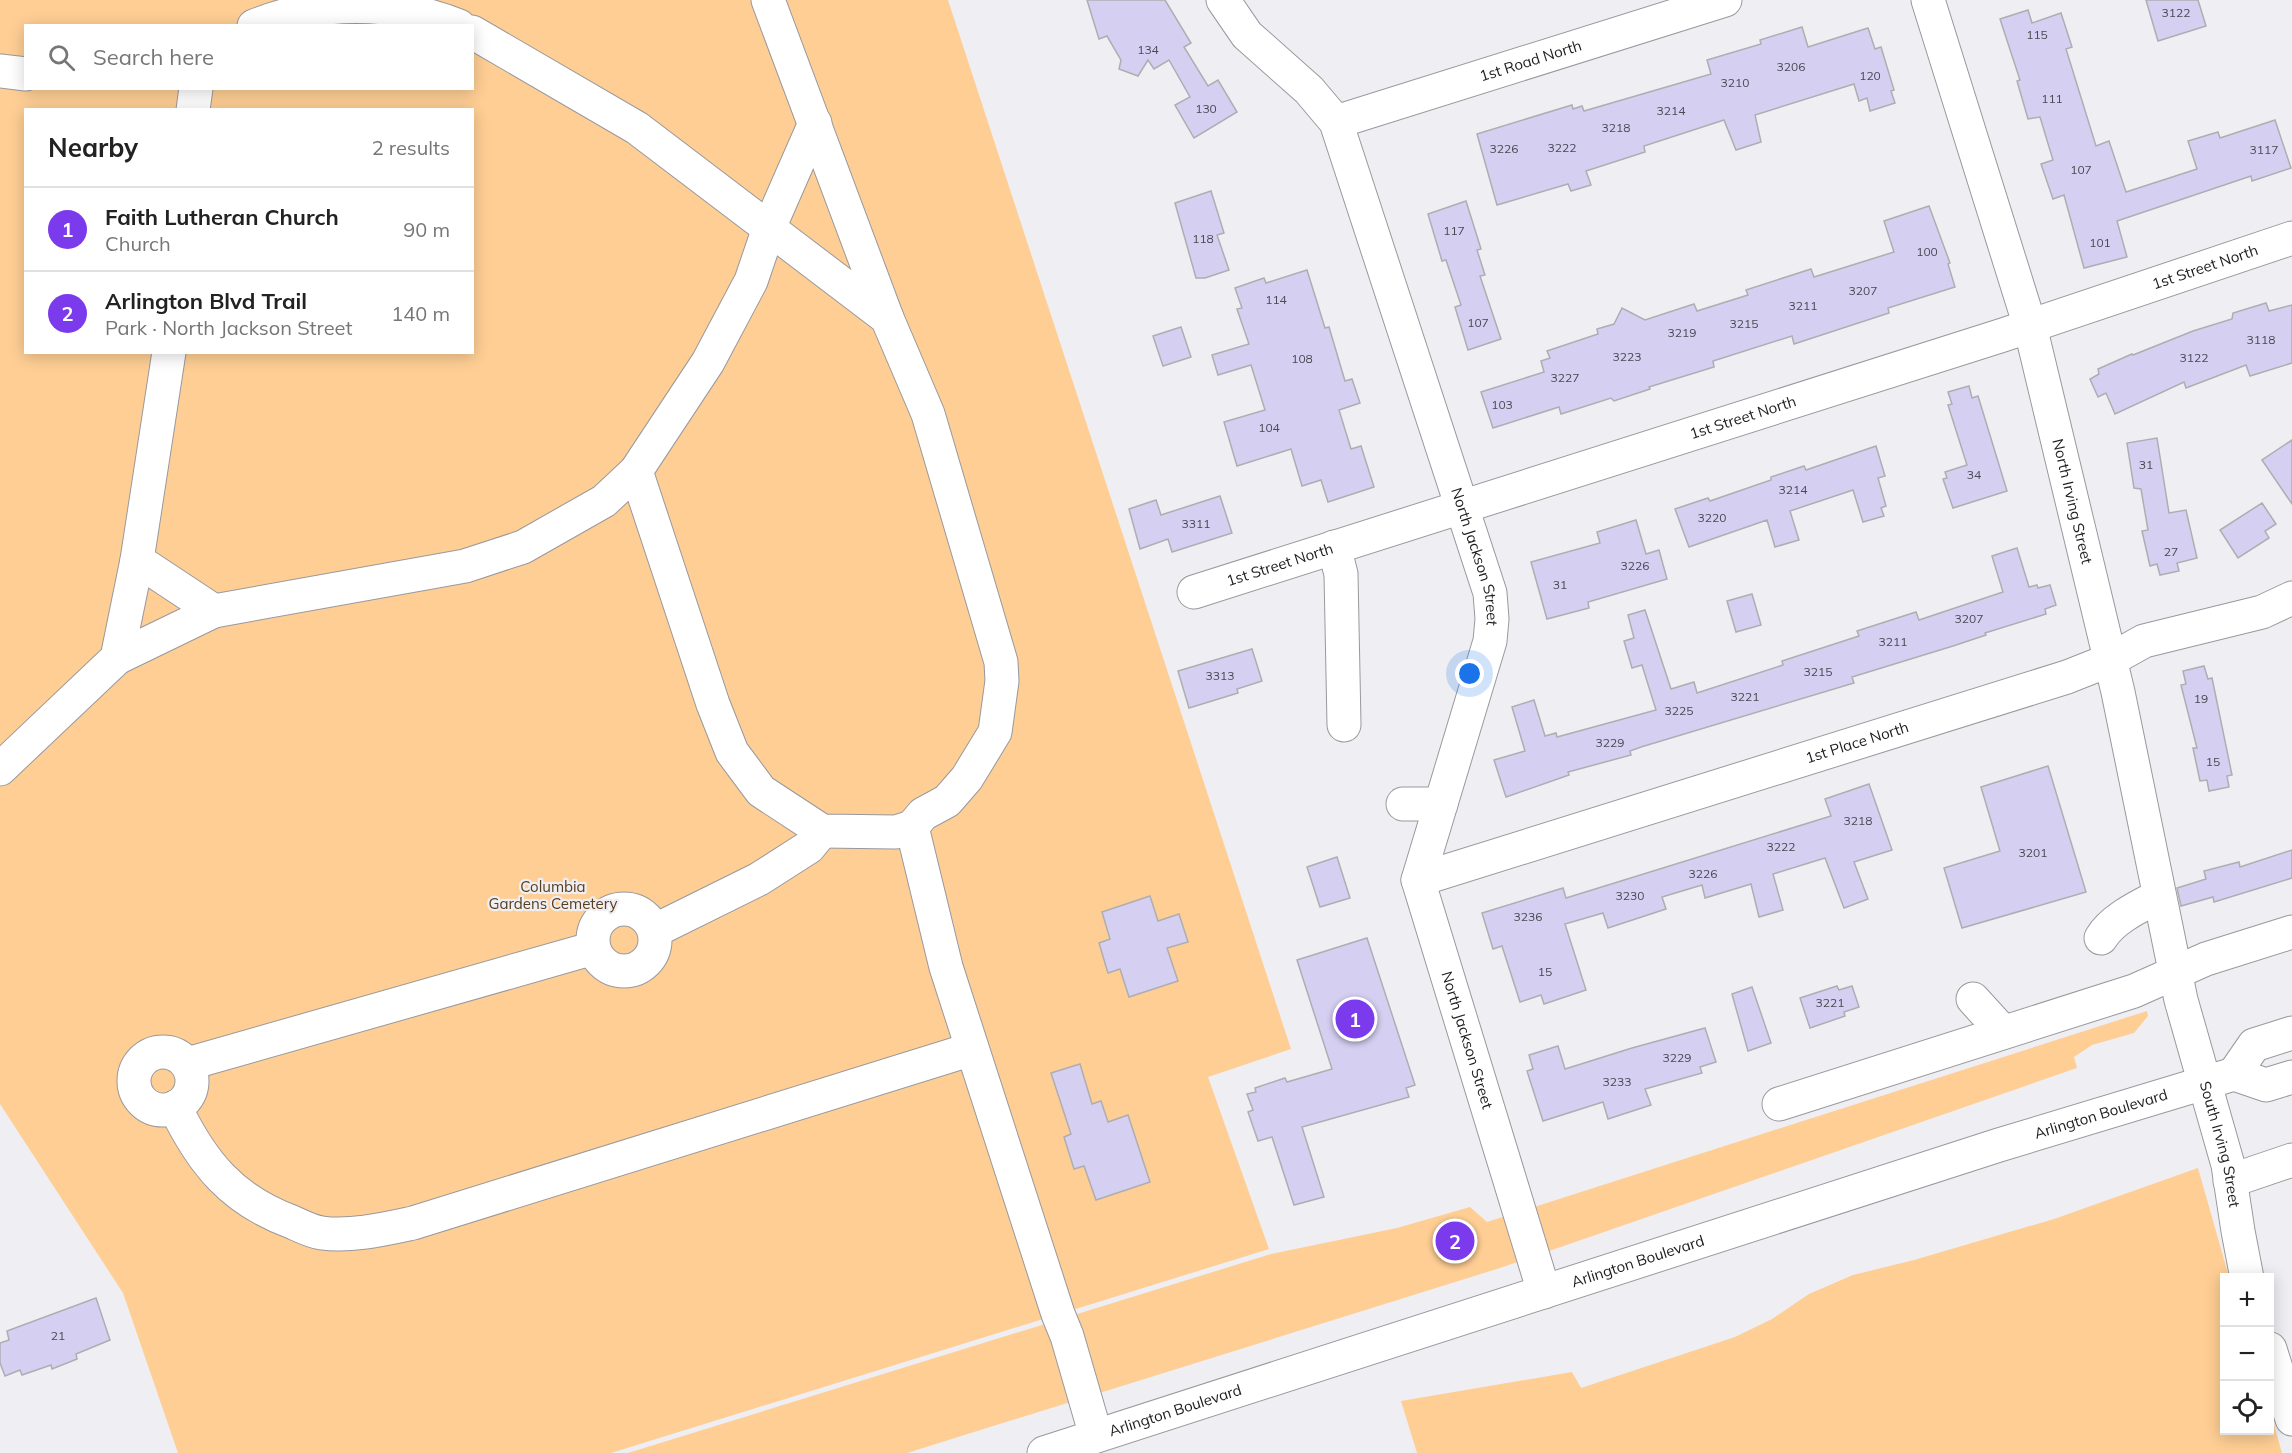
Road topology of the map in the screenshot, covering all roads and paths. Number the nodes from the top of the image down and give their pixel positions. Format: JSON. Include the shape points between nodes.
{"nodes":[{"id":1,"x":768,"y":0,"type":"edge"},
{"id":2,"x":1223,"y":0,"type":"edge"},
{"id":3,"x":1725,"y":0,"type":"edge"},
{"id":4,"x":1928,"y":0,"type":"edge"},
{"id":5,"x":259,"y":24,"type":"edge"},
{"id":6,"x":455,"y":24,"type":"edge"},
{"id":7,"x":474,"y":33,"type":"edge"},
{"id":8,"x":0,"y":71,"type":"edge"},
{"id":9,"x":24,"y":74,"type":"edge"},
{"id":10,"x":1336,"y":122,"type":"junction"},
{"id":11,"x":815,"y":123,"type":"junction"},
{"id":12,"x":769,"y":228,"type":"junction"},
{"id":13,"x":2292,"y":238,"type":"edge"},
{"id":14,"x":887,"y":318,"type":"junction"},
{"id":15,"x":2030,"y":326,"type":"junction"},
{"id":16,"x":169,"y":354,"type":"edge"},
{"id":17,"x":636,"y":471,"type":"junction"},
{"id":18,"x":1461,"y":507,"type":"junction"},
{"id":19,"x":1334,"y":547,"type":"junction"},
{"id":20,"x":137,"y":560,"type":"junction"},
{"id":21,"x":1194,"y":592,"type":"dead end"},
{"id":22,"x":2292,"y":598,"type":"edge"},
{"id":23,"x":214,"y":611,"type":"junction"},
{"id":24,"x":117,"y":658,"type":"junction"},
{"id":25,"x":2110,"y":660,"type":"junction"},
{"id":26,"x":1344,"y":725,"type":"dead end"},
{"id":27,"x":0,"y":769,"type":"edge"},
{"id":28,"x":1403,"y":804,"type":"dead end"},
{"id":29,"x":1441,"y":804,"type":"junction"},
{"id":30,"x":912,"y":827,"type":"junction"},
{"id":31,"x":822,"y":831,"type":"junction"},
{"id":32,"x":1418,"y":880,"type":"junction"},
{"id":33,"x":2159,"y":896,"type":"junction"},
{"id":34,"x":654,"y":931,"type":"junction"},
{"id":35,"x":2292,"y":932,"type":"edge"},
{"id":36,"x":2101,"y":938,"type":"dead end"},
{"id":37,"x":594,"y":948,"type":"junction"},
{"id":38,"x":2176,"y":973,"type":"junction"},
{"id":39,"x":1973,"y":999,"type":"dead end"},
{"id":40,"x":2185,"y":1012,"type":"joint"},
{"id":41,"x":2003,"y":1032,"type":"junction"},
{"id":42,"x":2292,"y":1033,"type":"edge"},
{"id":43,"x":972,"y":1049,"type":"junction"},
{"id":44,"x":187,"y":1064,"type":"junction"},
{"id":45,"x":2292,"y":1077,"type":"edge"},
{"id":46,"x":2219,"y":1078,"type":"junction"},
{"id":47,"x":1779,"y":1104,"type":"dead end"},
{"id":48,"x":175,"y":1107,"type":"junction"},
{"id":49,"x":2292,"y":1160,"type":"edge"},
{"id":50,"x":2230,"y":1181,"type":"junction"},
{"id":51,"x":2246,"y":1273,"type":"edge"},
{"id":52,"x":1544,"y":1292,"type":"junction"},
{"id":53,"x":2274,"y":1362,"type":"edge"},
{"id":54,"x":2292,"y":1419,"type":"edge"},
{"id":55,"x":1096,"y":1436,"type":"junction"},
{"id":56,"x":1044,"y":1453,"type":"edge"}],
"edges":[{"from":1,"to":11,"type":"main road"},
{"from":2,"to":10,"type":"main road","name":"North Jackson Street","via":[[1247,34],[1309,90]]},
{"from":3,"to":10,"type":"main road","name":"1st Road North"},
{"from":4,"to":15,"type":"main road","name":"North Irving Street"},
{"from":5,"to":6,"type":"main road","via":[[289,11],[358,1],[433,14]]},
{"from":7,"to":12,"type":"main road","via":[[637,128]]},
{"from":8,"to":9,"type":"main road"},
{"from":10,"to":18,"type":"main road","name":"North Jackson Street"},
{"from":11,"to":12,"type":"main road"},
{"from":11,"to":14,"type":"main road"},
{"from":12,"to":14,"type":"main road"},
{"from":12,"to":17,"type":"main road","via":[[751,281],[708,362]]},
{"from":13,"to":15,"type":"main road","name":"1st Street North"},
{"from":14,"to":30,"type":"main road","via":[[928,414],[1001,662],[1002,681],[994,732],[967,778],[947,801],[923,814]]},
{"from":15,"to":18,"type":"main road","name":"1st Street North"},
{"from":15,"to":25,"type":"main road","name":"North Irving Street"},
{"from":16,"to":20,"type":"main road"},
{"from":17,"to":23,"type":"main road","via":[[604,501],[523,547],[465,566]]},
{"from":17,"to":31,"type":"main road","via":[[732,752],[761,791]]},
{"from":18,"to":19,"type":"main road","name":"1st Street North"},
{"from":18,"to":29,"type":"main road","name":"North Jackson Street","via":[[1490,594],[1492,619],[1490,641]]},
{"from":19,"to":21,"type":"main road","name":"1st Street North"},
{"from":19,"to":26,"type":"main road","via":[[1341,574]]},
{"from":20,"to":23,"type":"main road"},
{"from":20,"to":24,"type":"main road"},
{"from":22,"to":25,"type":"main road","name":"1st Place North","via":[[2262,612],[2144,641]]},
{"from":23,"to":24,"type":"main road"},
{"from":24,"to":27,"type":"main road"},
{"from":25,"to":32,"type":"main road","name":"1st Place North","via":[[2067,677]]},
{"from":25,"to":33,"type":"main road","name":"North Irving Street"},
{"from":28,"to":29,"type":"main road"},
{"from":29,"to":32,"type":"main road","name":"North Jackson Street"},
{"from":30,"to":31,"type":"main road","via":[[896,832]]},
{"from":30,"to":43,"type":"main road","via":[[946,967]]},
{"from":31,"to":34,"type":"main road","via":[[809,848],[759,879]]},
{"from":32,"to":52,"type":"main road","name":"North Jackson Street","via":[[1481,1133]]},
{"from":33,"to":36,"type":"main road","via":[[2105,931]]},
{"from":33,"to":38,"type":"main road","name":"North Irving Street"},
{"from":34,"to":37,"type":"main road","via":[[654,950],[642,966],[633,970],[623,971],[604,964]]},
{"from":34,"to":37,"type":"main road","via":[[650,921],[632,909],[610,911],[595,927]]},
{"from":35,"to":38,"type":"main road","via":[[2206,959]]},
{"from":37,"to":44,"type":"main road"},
{"from":38,"to":40,"type":"main road","name":"North Irving Street"},
{"from":38,"to":41,"type":"main road","via":[[2134,991]]},
{"from":39,"to":41,"type":"main road"},
{"from":40,"to":46,"type":"main road","name":"South Irving Street"},
{"from":41,"to":47,"type":"main road"},
{"from":42,"to":46,"type":"main road","via":[[2254,1045]]},
{"from":43,"to":48,"type":"main road","via":[[424,1220],[371,1232],[322,1233],[281,1218],[241,1196],[206,1162]]},
{"from":43,"to":55,"type":"main road"},
{"from":44,"to":48,"type":"main road","via":[[191,1074],[189,1093]]},
{"from":44,"to":48,"type":"main road","via":[[173,1053],[155,1053],[147,1056],[136,1071],[135,1089],[146,1104]]},
{"from":45,"to":46,"type":"main road","via":[[2266,1085]]},
{"from":46,"to":50,"type":"main road","name":"South Irving Street"},
{"from":46,"to":52,"type":"main road","name":"Arlington Boulevard"},
{"from":49,"to":50,"type":"main road"},
{"from":50,"to":51,"type":"main road","name":"South Irving Street"},
{"from":52,"to":55,"type":"main road","name":"Arlington Boulevard"},
{"from":53,"to":54,"type":"main road"},
{"from":55,"to":56,"type":"main road","name":"Arlington Boulevard"}]}
